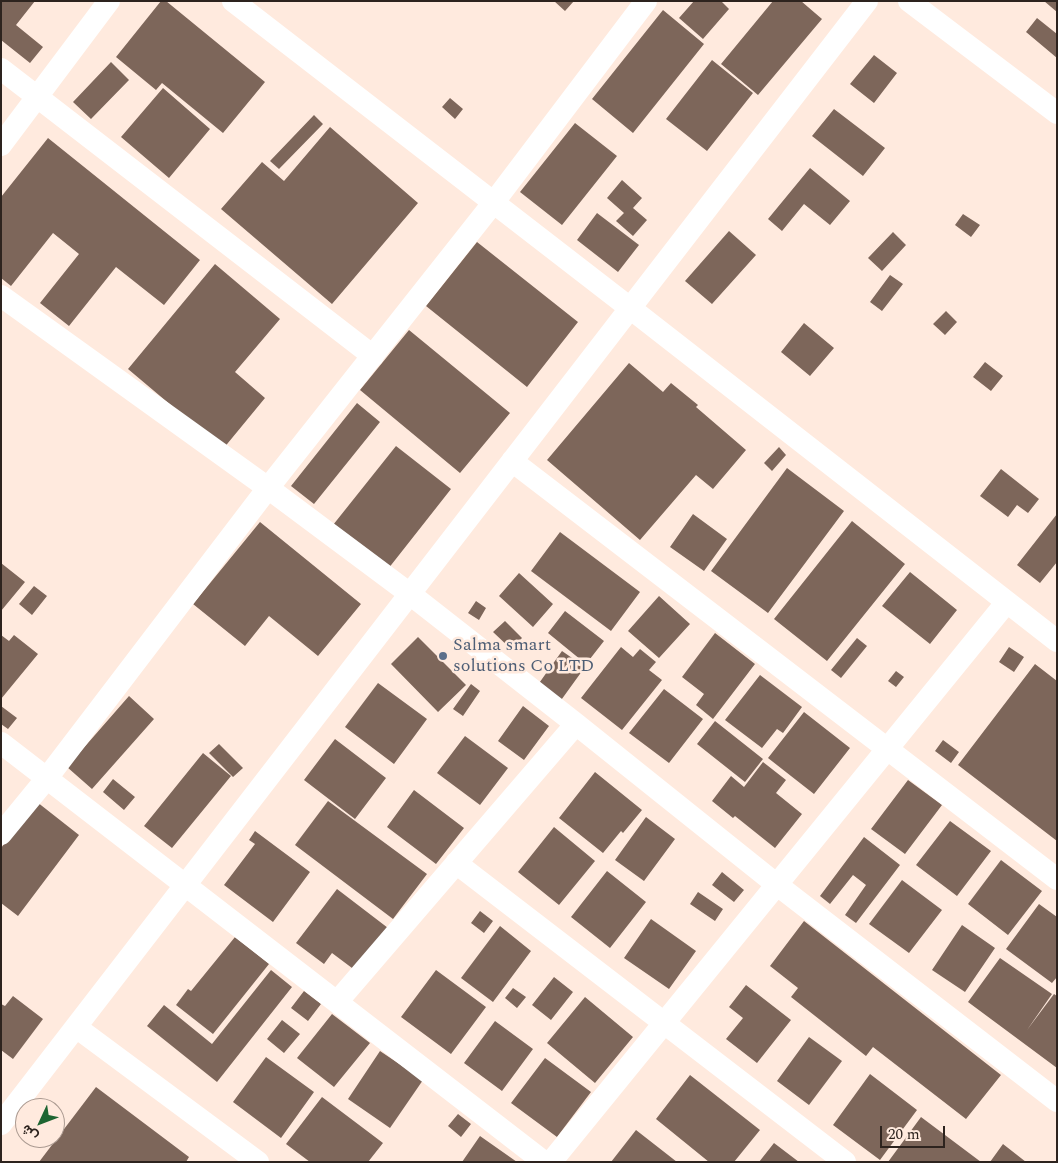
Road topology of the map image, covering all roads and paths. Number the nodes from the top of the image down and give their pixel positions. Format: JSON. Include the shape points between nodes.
{"nodes":[{"id":1,"x":109,"y":1,"type":"edge"},
{"id":2,"x":233,"y":1,"type":"edge"},
{"id":3,"x":646,"y":1,"type":"edge"},
{"id":4,"x":866,"y":1,"type":"edge"},
{"id":5,"x":910,"y":1,"type":"edge"},
{"id":6,"x":1,"y":68,"type":"edge"},
{"id":7,"x":37,"y":97,"type":"junction"},
{"id":8,"x":1057,"y":113,"type":"edge"},
{"id":9,"x":1,"y":145,"type":"edge"},
{"id":10,"x":494,"y":202,"type":"junction"},
{"id":11,"x":1,"y":296,"type":"edge"},
{"id":12,"x":630,"y":308,"type":"junction"},
{"id":13,"x":373,"y":356,"type":"junction"},
{"id":14,"x":512,"y":461,"type":"junction"},
{"id":15,"x":268,"y":488,"type":"junction"},
{"id":16,"x":410,"y":594,"type":"junction"},
{"id":17,"x":1006,"y":603,"type":"junction"},
{"id":18,"x":1057,"y":641,"type":"edge"},
{"id":19,"x":576,"y":724,"type":"junction"},
{"id":20,"x":1,"y":743,"type":"edge"},
{"id":21,"x":887,"y":749,"type":"junction"},
{"id":22,"x":46,"y":778,"type":"junction"},
{"id":23,"x":1,"y":834,"type":"edge"},
{"id":24,"x":456,"y":863,"type":"junction"},
{"id":25,"x":1057,"y":879,"type":"edge"},
{"id":26,"x":776,"y":884,"type":"junction"},
{"id":27,"x":185,"y":885,"type":"junction"},
{"id":28,"x":337,"y":1002,"type":"junction"},
{"id":29,"x":664,"y":1022,"type":"junction"},
{"id":30,"x":76,"y":1027,"type":"junction"},
{"id":31,"x":1057,"y":1101,"type":"edge"},
{"id":32,"x":1,"y":1124,"type":"edge"},
{"id":33,"x":258,"y":1162,"type":"edge"},
{"id":34,"x":544,"y":1162,"type":"edge"},
{"id":35,"x":551,"y":1162,"type":"edge"},
{"id":36,"x":845,"y":1162,"type":"edge"}],
"edges":[{"from":1,"to":7,"type":"street"},
{"from":2,"to":10,"type":"street"},
{"from":3,"to":10,"type":"street"},
{"from":4,"to":12,"type":"street"},
{"from":5,"to":8,"type":"street"},
{"from":6,"to":7,"type":"street"},
{"from":7,"to":9,"type":"street"},
{"from":7,"to":13,"type":"street"},
{"from":10,"to":12,"type":"street"},
{"from":10,"to":13,"type":"street"},
{"from":11,"to":15,"type":"street"},
{"from":12,"to":14,"type":"street"},
{"from":12,"to":17,"type":"street"},
{"from":13,"to":15,"type":"street"},
{"from":14,"to":16,"type":"street"},
{"from":14,"to":21,"type":"street"},
{"from":15,"to":16,"type":"street"},
{"from":15,"to":22,"type":"street"},
{"from":16,"to":19,"type":"street"},
{"from":16,"to":27,"type":"street"},
{"from":17,"to":18,"type":"street"},
{"from":17,"to":21,"type":"street"},
{"from":19,"to":24,"type":"street"},
{"from":19,"to":26,"type":"street"},
{"from":20,"to":22,"type":"street"},
{"from":21,"to":25,"type":"street"},
{"from":21,"to":26,"type":"street"},
{"from":22,"to":23,"type":"street"},
{"from":22,"to":27,"type":"street"},
{"from":24,"to":28,"type":"street"},
{"from":24,"to":29,"type":"street"},
{"from":26,"to":29,"type":"street"},
{"from":26,"to":31,"type":"street"},
{"from":27,"to":28,"type":"street"},
{"from":27,"to":30,"type":"street"},
{"from":28,"to":34,"type":"street"},
{"from":29,"to":35,"type":"street"},
{"from":29,"to":36,"type":"street"},
{"from":30,"to":32,"type":"street"},
{"from":30,"to":33,"type":"street"}]}
